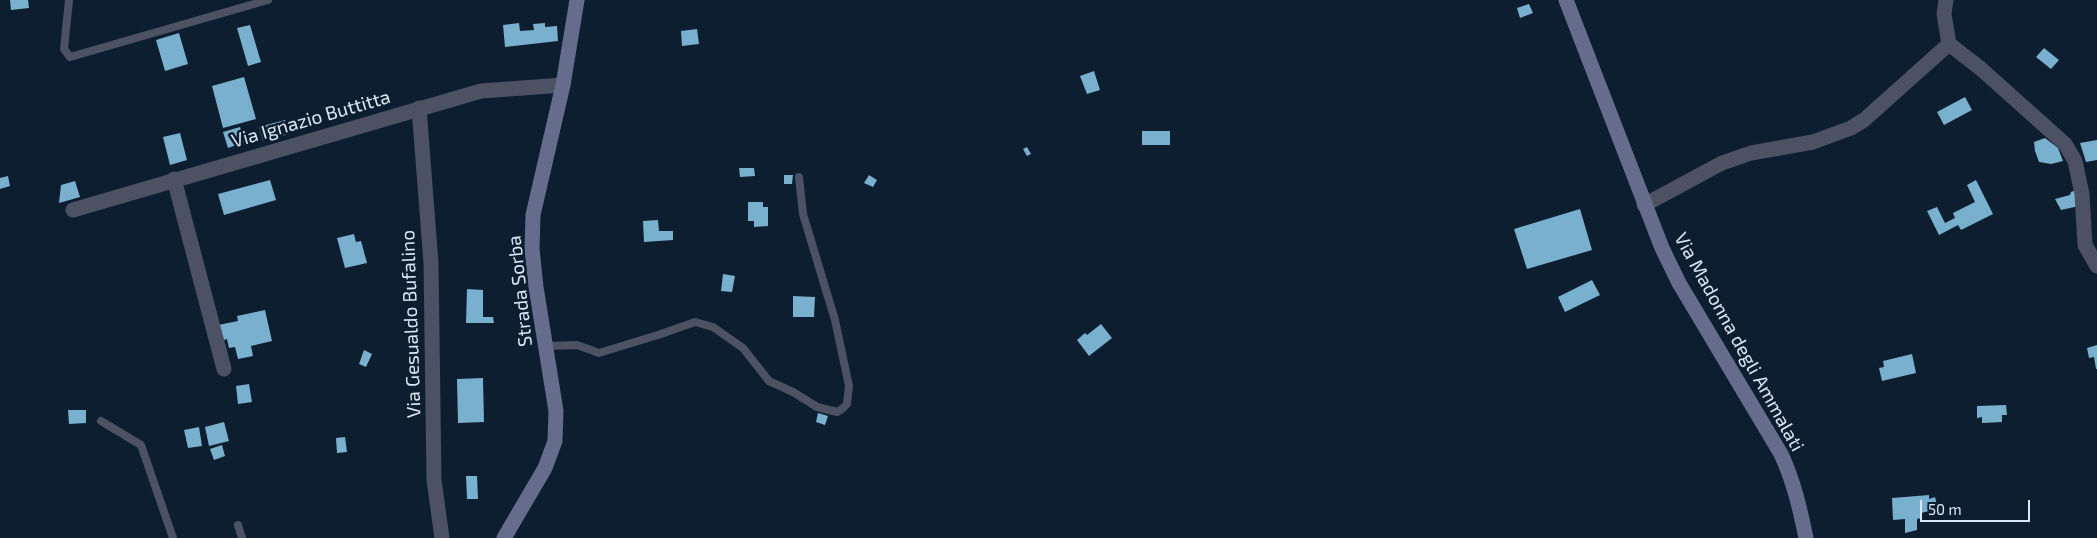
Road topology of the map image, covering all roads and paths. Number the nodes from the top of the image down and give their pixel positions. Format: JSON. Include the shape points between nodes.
{"nodes":[{"id":1,"x":69,"y":0,"type":"edge"},
{"id":2,"x":268,"y":0,"type":"edge"},
{"id":3,"x":577,"y":0,"type":"edge"},
{"id":4,"x":1566,"y":0,"type":"edge"},
{"id":5,"x":1946,"y":0,"type":"edge"},
{"id":6,"x":1950,"y":44,"type":"junction"},
{"id":7,"x":563,"y":85,"type":"junction"},
{"id":8,"x":419,"y":108,"type":"junction"},
{"id":9,"x":799,"y":177,"type":"dead end"},
{"id":10,"x":174,"y":179,"type":"junction"},
{"id":11,"x":1644,"y":205,"type":"junction"},
{"id":12,"x":73,"y":210,"type":"dead end"},
{"id":13,"x":2097,"y":266,"type":"edge"},
{"id":14,"x":546,"y":346,"type":"junction"},
{"id":15,"x":224,"y":369,"type":"dead end"},
{"id":16,"x":101,"y":421,"type":"dead end"},
{"id":17,"x":238,"y":525,"type":"dead end"},
{"id":18,"x":173,"y":538,"type":"edge"},
{"id":19,"x":242,"y":538,"type":"edge"},
{"id":20,"x":442,"y":538,"type":"edge"},
{"id":21,"x":504,"y":538,"type":"edge"},
{"id":22,"x":1806,"y":538,"type":"edge"}],
"edges":[{"from":1,"to":2,"type":"lane","via":[[64,49],[70,57]]},
{"from":3,"to":7,"type":"street","name":"Strada Sorba"},
{"from":4,"to":11,"type":"street","name":"Via Madonna degli Ammalati"},
{"from":5,"to":6,"type":"street","via":[[1944,14]]},
{"from":6,"to":11,"type":"street","via":[[1852,128],[1813,142],[1751,153],[1722,162]]},
{"from":6,"to":13,"type":"street","via":[[2065,144],[2075,161],[2082,194],[2085,245]]},
{"from":7,"to":8,"type":"street","name":"Via Ignazio Buttitta","via":[[481,91]]},
{"from":7,"to":14,"type":"street","name":"Strada Sorba","via":[[533,215],[532,249]]},
{"from":8,"to":10,"type":"street","name":"Via Ignazio Buttitta"},
{"from":8,"to":20,"type":"street","name":"Via Gesualdo Bufalino","via":[[431,263],[434,480]]},
{"from":9,"to":14,"type":"lane","via":[[804,214],[835,320],[849,386],[847,404],[842,410],[837,412],[817,407],[769,382],[743,348],[713,327],[694,322],[599,353],[577,345]]},
{"from":10,"to":12,"type":"street","name":"Via Ignazio Buttitta"},
{"from":10,"to":15,"type":"street"},
{"from":11,"to":22,"type":"street","name":"Via Madonna degli Ammalati","via":[[1678,282],[1781,454],[1795,490]]},
{"from":14,"to":21,"type":"street","name":"Strada Sorba","via":[[556,411],[555,441],[545,468]]},
{"from":16,"to":18,"type":"lane","via":[[141,445]]},
{"from":17,"to":19,"type":"lane"}]}
